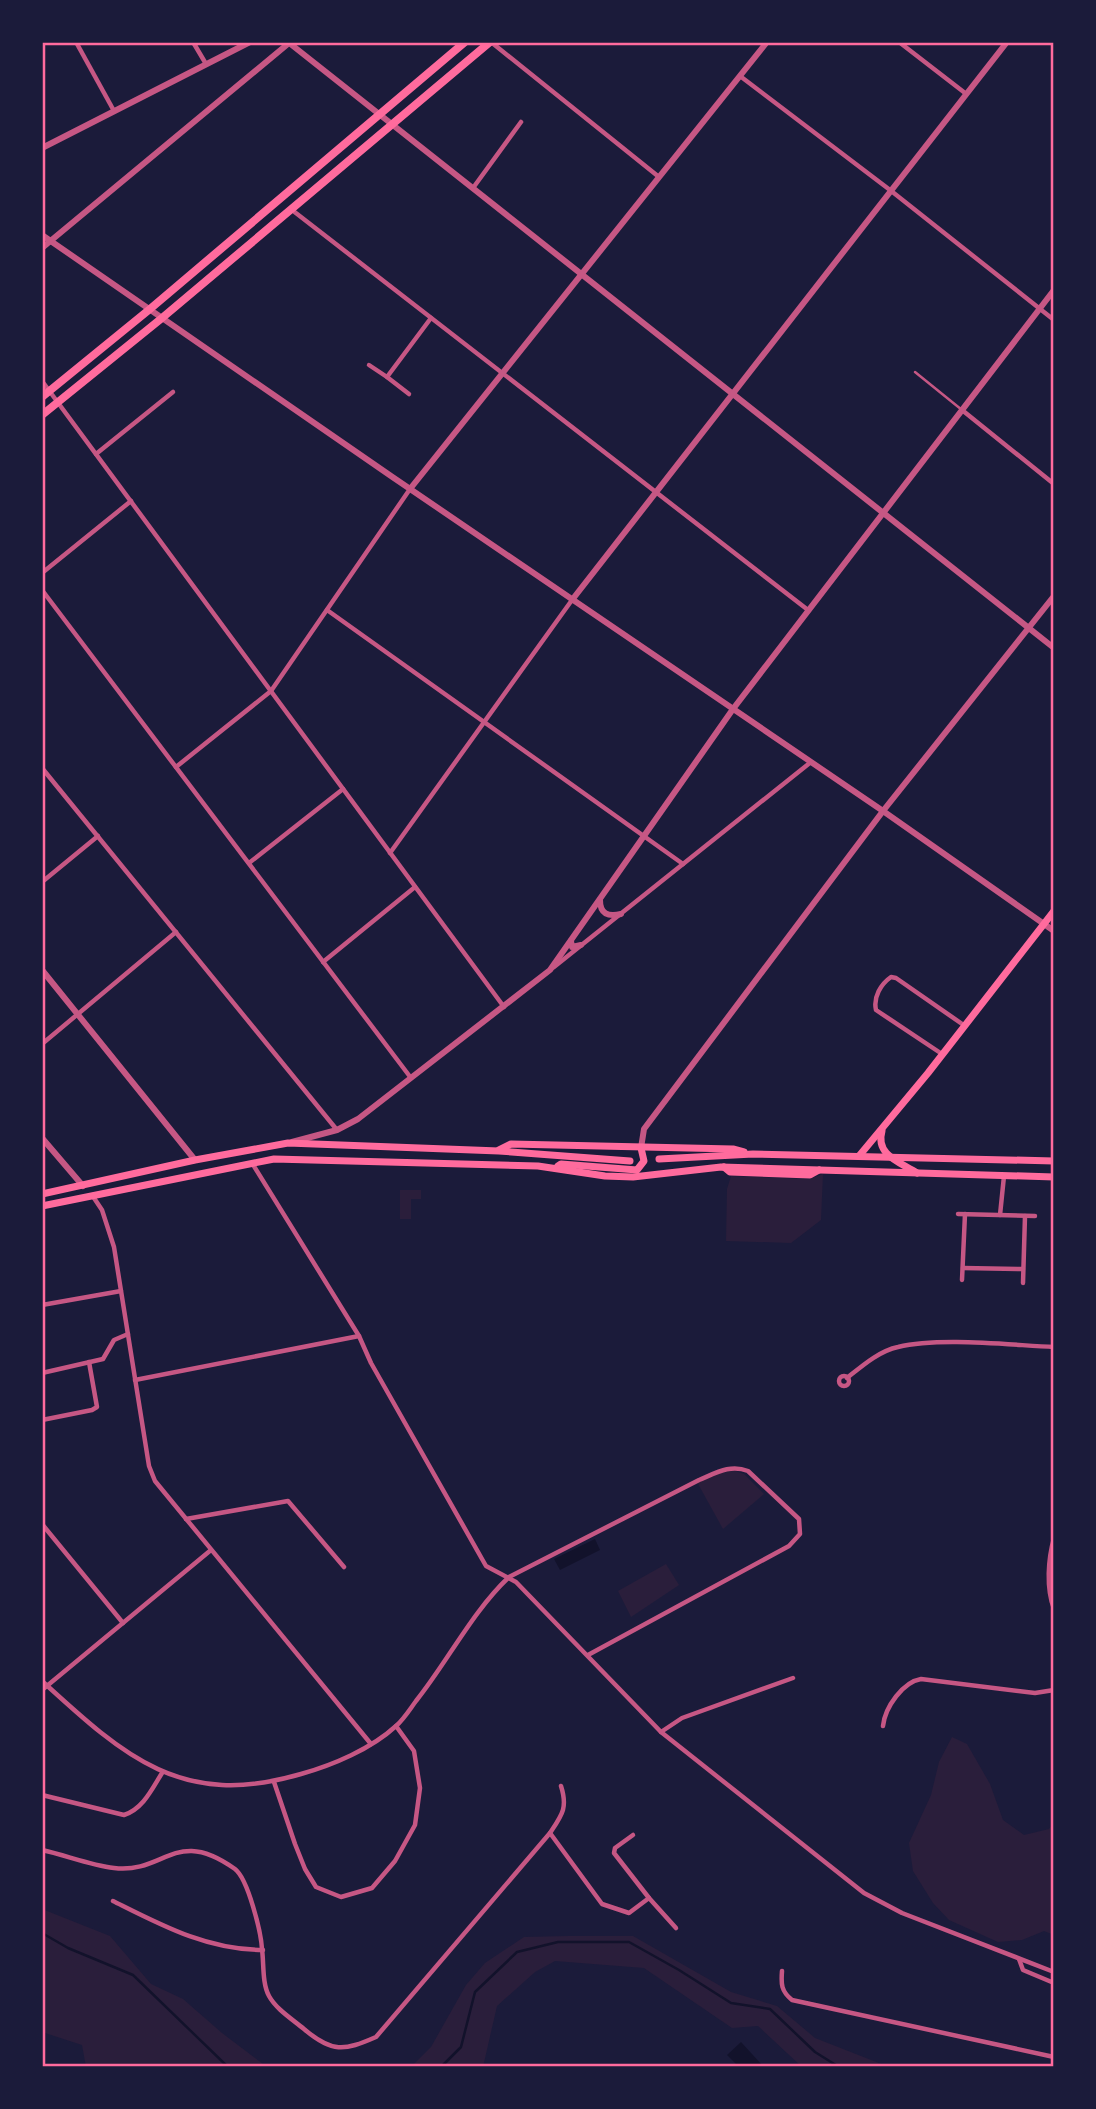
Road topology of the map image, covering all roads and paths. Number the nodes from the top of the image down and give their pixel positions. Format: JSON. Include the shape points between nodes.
{"nodes":[{"id":1,"x":76,"y":42,"type":"edge"},
{"id":2,"x":193,"y":42,"type":"edge"},
{"id":3,"x":250,"y":42,"type":"edge"},
{"id":4,"x":465,"y":42,"type":"edge"},
{"id":5,"x":490,"y":42,"type":"edge"},
{"id":6,"x":767,"y":42,"type":"edge"},
{"id":7,"x":899,"y":42,"type":"edge"},
{"id":8,"x":1007,"y":42,"type":"edge"},
{"id":9,"x":288,"y":43,"type":"edge"},
{"id":10,"x":206,"y":64,"type":"junction"},
{"id":11,"x":740,"y":76,"type":"junction"},
{"id":12,"x":965,"y":93,"type":"junction"},
{"id":13,"x":114,"y":111,"type":"junction"},
{"id":14,"x":379,"y":114,"type":"junction"},
{"id":15,"x":521,"y":122,"type":"dead end"},
{"id":16,"x":391,"y":124,"type":"junction"},
{"id":17,"x":43,"y":145,"type":"edge"},
{"id":18,"x":659,"y":177,"type":"junction"},
{"id":19,"x":473,"y":188,"type":"junction"},
{"id":20,"x":890,"y":190,"type":"junction"},
{"id":21,"x":292,"y":210,"type":"junction"},
{"id":22,"x":42,"y":235,"type":"edge"},
{"id":23,"x":51,"y":241,"type":"junction"},
{"id":24,"x":42,"y":248,"type":"edge"},
{"id":25,"x":582,"y":274,"type":"junction"},
{"id":26,"x":1054,"y":290,"type":"edge"},
{"id":27,"x":150,"y":309,"type":"junction"},
{"id":28,"x":1040,"y":309,"type":"junction"},
{"id":29,"x":162,"y":318,"type":"junction"},
{"id":30,"x":431,"y":318,"type":"junction"},
{"id":31,"x":1054,"y":320,"type":"edge"},
{"id":32,"x":369,"y":365,"type":"dead end"},
{"id":33,"x":915,"y":372,"type":"dead end"},
{"id":34,"x":502,"y":373,"type":"junction"},
{"id":35,"x":387,"y":377,"type":"junction"},
{"id":36,"x":42,"y":382,"type":"edge"},
{"id":37,"x":173,"y":392,"type":"dead end"},
{"id":38,"x":732,"y":393,"type":"junction"},
{"id":39,"x":46,"y":394,"type":"edge"},
{"id":40,"x":409,"y":394,"type":"dead end"},
{"id":41,"x":58,"y":402,"type":"junction"},
{"id":42,"x":962,"y":410,"type":"junction"},
{"id":43,"x":42,"y":415,"type":"edge"},
{"id":44,"x":96,"y":454,"type":"junction"},
{"id":45,"x":1054,"y":484,"type":"edge"},
{"id":46,"x":410,"y":489,"type":"junction"},
{"id":47,"x":655,"y":491,"type":"junction"},
{"id":48,"x":131,"y":501,"type":"junction"},
{"id":49,"x":883,"y":513,"type":"junction"},
{"id":50,"x":42,"y":573,"type":"edge"},
{"id":51,"x":42,"y":590,"type":"edge"},
{"id":52,"x":1054,"y":596,"type":"edge"},
{"id":53,"x":572,"y":600,"type":"junction"},
{"id":54,"x":327,"y":610,"type":"junction"},
{"id":55,"x":808,"y":610,"type":"junction"},
{"id":56,"x":1028,"y":628,"type":"junction"},
{"id":57,"x":1054,"y":648,"type":"edge"},
{"id":58,"x":271,"y":691,"type":"junction"},
{"id":59,"x":733,"y":709,"type":"junction"},
{"id":60,"x":486,"y":722,"type":"junction"},
{"id":61,"x":811,"y":762,"type":"junction"},
{"id":62,"x":176,"y":767,"type":"junction"},
{"id":63,"x":42,"y":768,"type":"edge"},
{"id":64,"x":343,"y":789,"type":"junction"},
{"id":65,"x":883,"y":811,"type":"junction"},
{"id":66,"x":98,"y":836,"type":"junction"},
{"id":67,"x":643,"y":837,"type":"junction"},
{"id":68,"x":390,"y":853,"type":"junction"},
{"id":69,"x":249,"y":863,"type":"junction"},
{"id":70,"x":683,"y":864,"type":"junction"},
{"id":71,"x":42,"y":882,"type":"edge"},
{"id":72,"x":415,"y":887,"type":"junction"},
{"id":73,"x":600,"y":898,"type":"junction"},
{"id":74,"x":1054,"y":911,"type":"edge"},
{"id":75,"x":621,"y":914,"type":"junction"},
{"id":76,"x":1044,"y":924,"type":"junction"},
{"id":77,"x":1054,"y":931,"type":"edge"},
{"id":78,"x":176,"y":932,"type":"junction"},
{"id":79,"x":571,"y":941,"type":"junction"},
{"id":80,"x":581,"y":945,"type":"junction"},
{"id":81,"x":323,"y":962,"type":"junction"},
{"id":82,"x":42,"y":970,"type":"edge"},
{"id":83,"x":550,"y":970,"type":"junction"},
{"id":84,"x":504,"y":1007,"type":"junction"},
{"id":85,"x":78,"y":1015,"type":"junction"},
{"id":86,"x":965,"y":1026,"type":"junction"},
{"id":87,"x":42,"y":1044,"type":"edge"},
{"id":88,"x":942,"y":1054,"type":"junction"},
{"id":89,"x":412,"y":1078,"type":"junction"},
{"id":90,"x":883,"y":1127,"type":"junction"},
{"id":91,"x":644,"y":1129,"type":"junction"},
{"id":92,"x":337,"y":1130,"type":"junction"},
{"id":93,"x":42,"y":1138,"type":"edge"},
{"id":94,"x":288,"y":1143,"type":"junction"},
{"id":95,"x":656,"y":1147,"type":"junction"},
{"id":96,"x":641,"y":1148,"type":"junction"},
{"id":97,"x":499,"y":1151,"type":"junction"},
{"id":98,"x":753,"y":1154,"type":"junction"},
{"id":99,"x":859,"y":1156,"type":"junction"},
{"id":100,"x":895,"y":1158,"type":"junction"},
{"id":101,"x":659,"y":1159,"type":"dead end"},
{"id":102,"x":195,"y":1160,"type":"junction"},
{"id":103,"x":630,"y":1161,"type":"dead end"},
{"id":104,"x":1054,"y":1161,"type":"edge"},
{"id":105,"x":252,"y":1163,"type":"junction"},
{"id":106,"x":554,"y":1167,"type":"junction"},
{"id":107,"x":917,"y":1173,"type":"junction"},
{"id":108,"x":1003,"y":1176,"type":"junction"},
{"id":109,"x":1054,"y":1177,"type":"edge"},
{"id":110,"x":83,"y":1186,"type":"junction"},
{"id":111,"x":42,"y":1194,"type":"edge"},
{"id":112,"x":92,"y":1195,"type":"junction"},
{"id":113,"x":42,"y":1206,"type":"edge"},
{"id":114,"x":958,"y":1214,"type":"dead end"},
{"id":115,"x":965,"y":1214,"type":"junction"},
{"id":116,"x":1000,"y":1215,"type":"junction"},
{"id":117,"x":1025,"y":1216,"type":"junction"},
{"id":118,"x":1035,"y":1216,"type":"dead end"},
{"id":119,"x":963,"y":1268,"type":"junction"},
{"id":120,"x":1023,"y":1269,"type":"junction"},
{"id":121,"x":962,"y":1280,"type":"dead end"},
{"id":122,"x":1023,"y":1283,"type":"dead end"},
{"id":123,"x":121,"y":1291,"type":"junction"},
{"id":124,"x":42,"y":1305,"type":"edge"},
{"id":125,"x":128,"y":1334,"type":"junction"},
{"id":126,"x":359,"y":1336,"type":"junction"},
{"id":127,"x":1054,"y":1347,"type":"edge"},
{"id":128,"x":89,"y":1362,"type":"junction"},
{"id":129,"x":42,"y":1373,"type":"edge"},
{"id":130,"x":847,"y":1378,"type":"dead end"},
{"id":131,"x":135,"y":1380,"type":"junction"},
{"id":132,"x":42,"y":1420,"type":"edge"},
{"id":133,"x":186,"y":1519,"type":"junction"},
{"id":134,"x":42,"y":1524,"type":"edge"},
{"id":135,"x":1054,"y":1538,"type":"edge"},
{"id":136,"x":211,"y":1550,"type":"junction"},
{"id":137,"x":344,"y":1567,"type":"dead end"},
{"id":138,"x":509,"y":1577,"type":"junction"},
{"id":139,"x":1054,"y":1609,"type":"edge"},
{"id":140,"x":123,"y":1623,"type":"junction"},
{"id":141,"x":588,"y":1655,"type":"junction"},
{"id":142,"x":793,"y":1678,"type":"dead end"},
{"id":143,"x":44,"y":1685,"type":"edge"},
{"id":144,"x":1054,"y":1690,"type":"edge"},
{"id":145,"x":397,"y":1726,"type":"junction"},
{"id":146,"x":883,"y":1726,"type":"dead end"},
{"id":147,"x":661,"y":1732,"type":"junction"},
{"id":148,"x":370,"y":1744,"type":"junction"},
{"id":149,"x":162,"y":1773,"type":"junction"},
{"id":150,"x":274,"y":1782,"type":"junction"},
{"id":151,"x":561,"y":1786,"type":"dead end"},
{"id":152,"x":42,"y":1795,"type":"edge"},
{"id":153,"x":550,"y":1833,"type":"junction"},
{"id":154,"x":632,"y":1835,"type":"dead end"},
{"id":155,"x":42,"y":1850,"type":"edge"},
{"id":156,"x":649,"y":1898,"type":"junction"},
{"id":157,"x":113,"y":1901,"type":"dead end"},
{"id":158,"x":676,"y":1928,"type":"dead end"},
{"id":159,"x":262,"y":1950,"type":"junction"},
{"id":160,"x":1019,"y":1958,"type":"junction"},
{"id":161,"x":782,"y":1971,"type":"dead end"},
{"id":162,"x":1054,"y":1972,"type":"edge"},
{"id":163,"x":1054,"y":1983,"type":"edge"},
{"id":164,"x":1054,"y":2057,"type":"edge"}],
"edges":[{"from":1,"to":13,"type":"street"},
{"from":2,"to":10,"type":"street"},
{"from":3,"to":10,"type":"street"},
{"from":4,"to":14,"type":"highway"},
{"from":5,"to":16,"type":"highway"},
{"from":5,"to":18,"type":"street"},
{"from":6,"to":11,"type":"street"},
{"from":7,"to":12,"type":"street"},
{"from":8,"to":12,"type":"street"},
{"from":9,"to":14,"type":"street"},
{"from":9,"to":23,"type":"street"},
{"from":10,"to":13,"type":"street"},
{"from":11,"to":18,"type":"street"},
{"from":11,"to":20,"type":"street"},
{"from":12,"to":20,"type":"street"},
{"from":13,"to":17,"type":"street"},
{"from":14,"to":16,"type":"street"},
{"from":14,"to":27,"type":"highway"},
{"from":15,"to":19,"type":"street"},
{"from":16,"to":19,"type":"street"},
{"from":16,"to":21,"type":"highway"},
{"from":18,"to":25,"type":"street"},
{"from":19,"to":25,"type":"street"},
{"from":20,"to":28,"type":"street"},
{"from":20,"to":38,"type":"street"},
{"from":21,"to":29,"type":"highway"},
{"from":21,"to":30,"type":"street"},
{"from":22,"to":23,"type":"street"},
{"from":23,"to":24,"type":"street"},
{"from":23,"to":27,"type":"street"},
{"from":25,"to":34,"type":"street"},
{"from":25,"to":38,"type":"street"},
{"from":26,"to":28,"type":"street"},
{"from":27,"to":29,"type":"street"},
{"from":27,"to":39,"type":"highway"},
{"from":28,"to":31,"type":"street"},
{"from":28,"to":42,"type":"street"},
{"from":29,"to":41,"type":"highway"},
{"from":29,"to":46,"type":"street"},
{"from":30,"to":34,"type":"street"},
{"from":30,"to":35,"type":"street"},
{"from":32,"to":35,"type":"street"},
{"from":33,"to":42,"type":"lane"},
{"from":34,"to":46,"type":"street"},
{"from":34,"to":47,"type":"street"},
{"from":35,"to":40,"type":"street"},
{"from":36,"to":39,"type":"street"},
{"from":37,"to":44,"type":"street"},
{"from":38,"to":47,"type":"street"},
{"from":38,"to":49,"type":"street"},
{"from":39,"to":41,"type":"street"},
{"from":41,"to":43,"type":"highway"},
{"from":41,"to":44,"type":"street"},
{"from":42,"to":45,"type":"street"},
{"from":42,"to":49,"type":"street"},
{"from":44,"to":48,"type":"street"},
{"from":46,"to":53,"type":"street"},
{"from":46,"to":54,"type":"street"},
{"from":47,"to":53,"type":"street"},
{"from":47,"to":55,"type":"street"},
{"from":48,"to":50,"type":"street"},
{"from":48,"to":58,"type":"street"},
{"from":49,"to":55,"type":"street"},
{"from":49,"to":56,"type":"street"},
{"from":51,"to":62,"type":"street"},
{"from":52,"to":56,"type":"street"},
{"from":53,"to":59,"type":"street"},
{"from":53,"to":60,"type":"street"},
{"from":54,"to":58,"type":"street"},
{"from":54,"to":60,"type":"street"},
{"from":55,"to":59,"type":"street"},
{"from":56,"to":57,"type":"street"},
{"from":56,"to":65,"type":"street"},
{"from":58,"to":62,"type":"street"},
{"from":58,"to":64,"type":"street"},
{"from":59,"to":61,"type":"street"},
{"from":59,"to":67,"type":"street"},
{"from":60,"to":67,"type":"street"},
{"from":60,"to":68,"type":"street"},
{"from":61,"to":65,"type":"street"},
{"from":61,"to":70,"type":"street"},
{"from":62,"to":69,"type":"street"},
{"from":63,"to":66,"type":"street"},
{"from":64,"to":68,"type":"street"},
{"from":64,"to":69,"type":"street"},
{"from":65,"to":76,"type":"street"},
{"from":65,"to":91,"type":"street"},
{"from":66,"to":71,"type":"street"},
{"from":66,"to":78,"type":"street"},
{"from":67,"to":70,"type":"street"},
{"from":67,"to":73,"type":"street"},
{"from":68,"to":72,"type":"street"},
{"from":69,"to":81,"type":"street"},
{"from":70,"to":75,"type":"street"},
{"from":72,"to":81,"type":"street"},
{"from":72,"to":84,"type":"street"},
{"from":73,"to":75,"type":"street","via":[[601,911],[611,917]]},
{"from":73,"to":79,"type":"street"},
{"from":74,"to":76,"type":"main road"},
{"from":75,"to":80,"type":"street"},
{"from":76,"to":77,"type":"street"},
{"from":76,"to":86,"type":"main road"},
{"from":78,"to":85,"type":"street"},
{"from":78,"to":92,"type":"street"},
{"from":79,"to":80,"type":"street","via":[[572,947]]},
{"from":79,"to":83,"type":"street"},
{"from":80,"to":83,"type":"street"},
{"from":81,"to":89,"type":"street"},
{"from":82,"to":85,"type":"street"},
{"from":83,"to":84,"type":"street"},
{"from":84,"to":89,"type":"street"},
{"from":85,"to":87,"type":"street"},
{"from":85,"to":102,"type":"street"},
{"from":86,"to":88,"type":"main road"},
{"from":86,"to":88,"type":"street","via":[[896,978],[886,981],[876,995],[876,1010]]},
{"from":88,"to":90,"type":"main road"},
{"from":89,"to":92,"type":"street"},
{"from":90,"to":99,"type":"main road"},
{"from":90,"to":100,"type":"main road","via":[[881,1147]]},
{"from":91,"to":95,"type":"street","via":[[646,1141]]},
{"from":91,"to":96,"type":"street"},
{"from":92,"to":94,"type":"street"},
{"from":93,"to":110,"type":"street"},
{"from":94,"to":97,"type":"main road"},
{"from":94,"to":102,"type":"main road"},
{"from":95,"to":96,"type":"main road"},
{"from":95,"to":98,"type":"main road","via":[[733,1149]]},
{"from":96,"to":97,"type":"main road","via":[[511,1144]]},
{"from":96,"to":106,"type":"main road","via":[[644,1161],[637,1170]]},
{"from":97,"to":103,"type":"main road"},
{"from":98,"to":99,"type":"main road"},
{"from":98,"to":101,"type":"main road"},
{"from":99,"to":100,"type":"main road"},
{"from":100,"to":104,"type":"main road"},
{"from":100,"to":107,"type":"main road"},
{"from":102,"to":110,"type":"main road"},
{"from":105,"to":106,"type":"main road","via":[[274,1159]]},
{"from":105,"to":112,"type":"main road"},
{"from":105,"to":126,"type":"street"},
{"from":106,"to":107,"type":"main road","via":[[633,1177],[724,1167]]},
{"from":107,"to":108,"type":"main road"},
{"from":108,"to":109,"type":"main road"},
{"from":108,"to":116,"type":"street"},
{"from":110,"to":111,"type":"main road"},
{"from":110,"to":112,"type":"main road"},
{"from":112,"to":113,"type":"main road"},
{"from":112,"to":123,"type":"street","via":[[107,1223]]},
{"from":114,"to":115,"type":"street"},
{"from":115,"to":116,"type":"street"},
{"from":115,"to":119,"type":"street"},
{"from":116,"to":117,"type":"street"},
{"from":117,"to":118,"type":"street"},
{"from":117,"to":120,"type":"street"},
{"from":119,"to":120,"type":"street"},
{"from":119,"to":121,"type":"street"},
{"from":120,"to":122,"type":"street"},
{"from":123,"to":124,"type":"street"},
{"from":123,"to":125,"type":"street"},
{"from":125,"to":128,"type":"street","via":[[114,1340],[103,1359]]},
{"from":125,"to":131,"type":"street"},
{"from":126,"to":131,"type":"street"},
{"from":126,"to":138,"type":"street","via":[[480,1557],[486,1566]]},
{"from":127,"to":130,"type":"street","via":[[930,1343],[896,1347]]},
{"from":128,"to":129,"type":"street"},
{"from":128,"to":132,"type":"street","via":[[97,1406]]},
{"from":131,"to":133,"type":"street","via":[[149,1466],[155,1481]]},
{"from":133,"to":136,"type":"street"},
{"from":133,"to":137,"type":"street","via":[[288,1501]]},
{"from":134,"to":140,"type":"street"},
{"from":135,"to":139,"type":"street","via":[[1049,1554]]},
{"from":136,"to":140,"type":"street"},
{"from":136,"to":148,"type":"street"},
{"from":138,"to":141,"type":"street"},
{"from":138,"to":141,"type":"street","via":[[730,1468],[755,1475],[799,1520],[800,1534],[789,1546]]},
{"from":138,"to":145,"type":"street"},
{"from":140,"to":143,"type":"street"},
{"from":141,"to":147,"type":"street"},
{"from":142,"to":147,"type":"street","via":[[682,1718]]},
{"from":143,"to":149,"type":"street","via":[[130,1755]]},
{"from":144,"to":146,"type":"street","via":[[1035,1693],[914,1680],[902,1689]]},
{"from":145,"to":148,"type":"street"},
{"from":145,"to":150,"type":"street","via":[[414,1751],[420,1788],[417,1813],[395,1861],[372,1888],[341,1897],[316,1887],[300,1857]]},
{"from":147,"to":160,"type":"street","via":[[864,1893],[902,1913]]},
{"from":148,"to":150,"type":"street","via":[[319,1769]]},
{"from":149,"to":150,"type":"street","via":[[238,1787]]},
{"from":149,"to":152,"type":"street","via":[[141,1805],[124,1815]]},
{"from":151,"to":153,"type":"street","via":[[566,1802]]},
{"from":153,"to":156,"type":"street","via":[[602,1905],[629,1913]]},
{"from":153,"to":159,"type":"street","via":[[376,2037],[351,2048],[333,2047],[274,2003],[267,1993]]},
{"from":154,"to":156,"type":"street","via":[[614,1853]]},
{"from":155,"to":159,"type":"street","via":[[115,1868],[135,1867],[184,1849],[203,1852],[237,1871],[244,1882]]},
{"from":156,"to":158,"type":"street"},
{"from":157,"to":159,"type":"street","via":[[194,1939]]},
{"from":160,"to":162,"type":"street"},
{"from":160,"to":163,"type":"street","via":[[1023,1970]]},
{"from":161,"to":164,"type":"street","via":[[781,1986],[792,2000]]}]}
